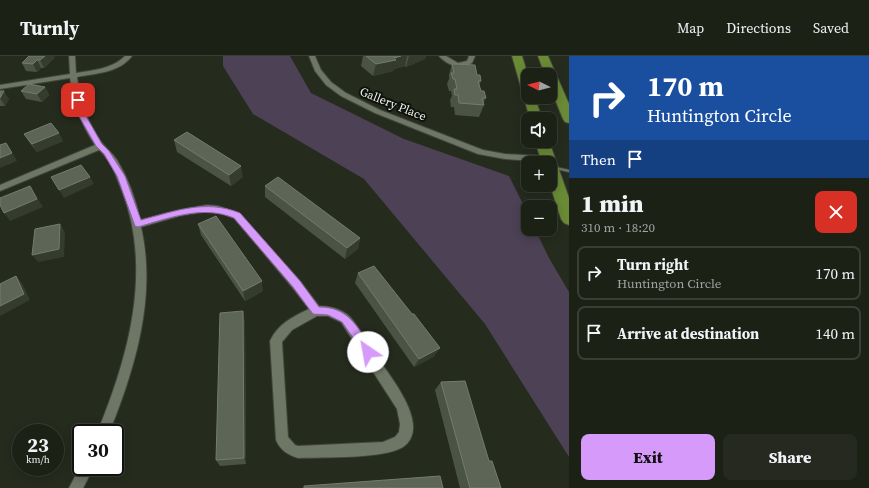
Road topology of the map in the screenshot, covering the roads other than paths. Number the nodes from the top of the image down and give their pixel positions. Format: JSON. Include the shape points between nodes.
{"nodes":[{"id":1,"x":72,"y":56,"type":"edge"},
{"id":2,"x":129,"y":56,"type":"edge"},
{"id":3,"x":312,"y":56,"type":"edge"},
{"id":4,"x":442,"y":56,"type":"edge"},
{"id":5,"x":472,"y":56,"type":"edge"},
{"id":6,"x":517,"y":56,"type":"edge"},
{"id":7,"x":543,"y":56,"type":"edge"},
{"id":8,"x":521,"y":69,"type":"edge"},
{"id":9,"x":74,"y":76,"type":"junction"},
{"id":10,"x":0,"y":88,"type":"edge"},
{"id":11,"x":569,"y":119,"type":"edge"},
{"id":12,"x":100,"y":146,"type":"junction"},
{"id":13,"x":521,"y":159,"type":"edge"},
{"id":14,"x":557,"y":167,"type":"edge"},
{"id":15,"x":569,"y":171,"type":"edge"},
{"id":16,"x":557,"y":186,"type":"edge"},
{"id":17,"x":0,"y":188,"type":"edge"},
{"id":18,"x":569,"y":219,"type":"edge"},
{"id":19,"x":138,"y":224,"type":"junction"},
{"id":20,"x":316,"y":311,"type":"junction"},
{"id":21,"x":107,"y":424,"type":"edge"},
{"id":22,"x":82,"y":476,"type":"edge"},
{"id":23,"x":76,"y":488,"type":"edge"}],
"edges":[{"from":1,"to":9,"type":"street"},
{"from":2,"to":9,"type":"street","via":[[116,66]]},
{"from":3,"to":13,"type":"street","name":"Gallery Place","via":[[325,80],[354,102],[482,152]]},
{"from":4,"to":5,"type":"street","via":[[452,64],[460,65],[470,62]]},
{"from":6,"to":8,"type":"main road"},
{"from":7,"to":11,"type":"main road"},
{"from":9,"to":10,"type":"street"},
{"from":9,"to":12,"type":"street","via":[[80,111]]},
{"from":12,"to":17,"type":"street"},
{"from":12,"to":19,"type":"street","via":[[107,152],[121,176]]},
{"from":14,"to":15,"type":"lane"},
{"from":16,"to":18,"type":"main road"},
{"from":19,"to":20,"type":"street","via":[[207,208],[237,216]]},
{"from":19,"to":21,"type":"street","via":[[142,270],[137,317],[127,365]]},
{"from":20,"to":20,"type":"street","via":[[328,311],[345,319],[400,401],[406,415],[406,430],[400,442],[394,446],[298,452],[291,450],[282,440],[276,341],[283,330]]},
{"from":22,"to":23,"type":"street"}]}
